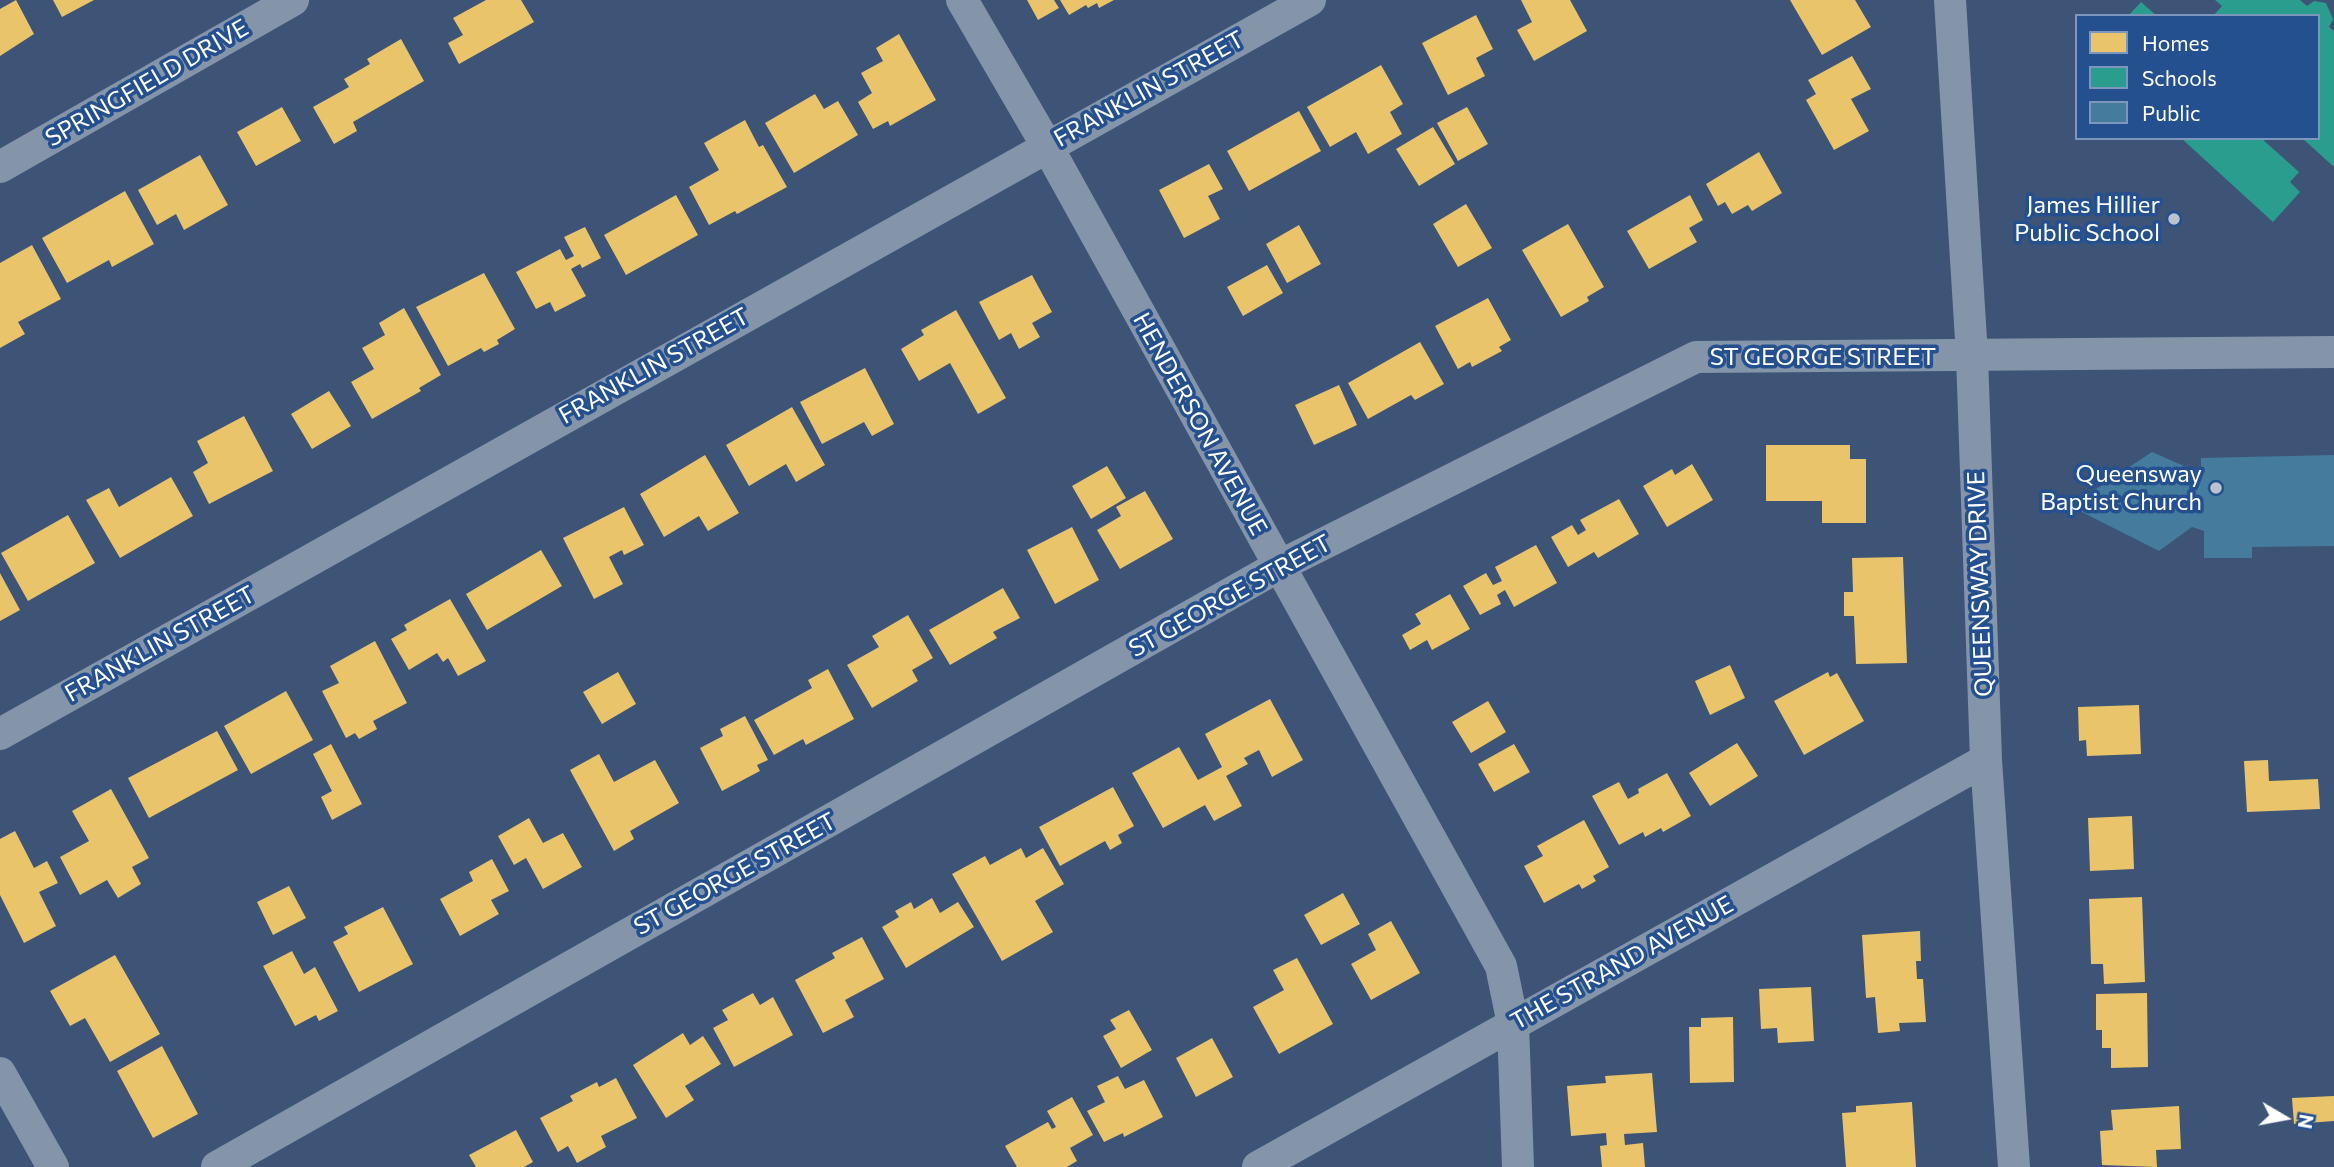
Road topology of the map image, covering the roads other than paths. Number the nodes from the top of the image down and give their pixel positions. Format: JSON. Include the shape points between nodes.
{"nodes":[{"id":1,"x":293,"y":0,"type":"edge"},
{"id":2,"x":962,"y":0,"type":"edge"},
{"id":3,"x":1310,"y":0,"type":"edge"},
{"id":4,"x":1950,"y":0,"type":"edge"},
{"id":5,"x":1047,"y":146,"type":"junction"},
{"id":6,"x":0,"y":167,"type":"edge"},
{"id":7,"x":2334,"y":352,"type":"edge"},
{"id":8,"x":1972,"y":356,"type":"junction"},
{"id":9,"x":1279,"y":566,"type":"junction"},
{"id":10,"x":0,"y":734,"type":"edge"},
{"id":11,"x":1986,"y":760,"type":"junction"},
{"id":12,"x":1513,"y":1024,"type":"junction"},
{"id":13,"x":0,"y":1073,"type":"edge"},
{"id":14,"x":53,"y":1167,"type":"edge"},
{"id":15,"x":217,"y":1167,"type":"edge"},
{"id":16,"x":1258,"y":1167,"type":"edge"},
{"id":17,"x":1518,"y":1167,"type":"edge"},
{"id":18,"x":2014,"y":1167,"type":"edge"}],
"edges":[{"from":1,"to":6,"type":"street","name":"SPRINGFIELD DRIVE"},
{"from":2,"to":5,"type":"street","name":"HENDERSON AVENUE"},
{"from":3,"to":5,"type":"street","name":"FRANKLIN STREET"},
{"from":4,"to":8,"type":"street","name":"QUEENSWAY DRIVE"},
{"from":5,"to":9,"type":"street","name":"HENDERSON AVENUE"},
{"from":5,"to":10,"type":"street","name":"FRANKLIN STREET"},
{"from":7,"to":8,"type":"street","name":"ST GEORGE STREET"},
{"from":8,"to":9,"type":"street","name":"ST GEORGE STREET","via":[[1696,358]]},
{"from":8,"to":11,"type":"street","name":"QUEENSWAY DRIVE"},
{"from":9,"to":12,"type":"street","name":"HENDERSON AVENUE","via":[[1501,966]]},
{"from":9,"to":15,"type":"street","name":"ST GEORGE STREET"},
{"from":11,"to":12,"type":"street","name":"THE STRAND AVENUE"},
{"from":11,"to":18,"type":"street","name":"QUEENSWAY DRIVE"},
{"from":12,"to":16,"type":"street","name":"THE STRAND AVENUE"},
{"from":12,"to":17,"type":"street","name":"HENDERSON AVENUE"},
{"from":13,"to":14,"type":"street"}]}
